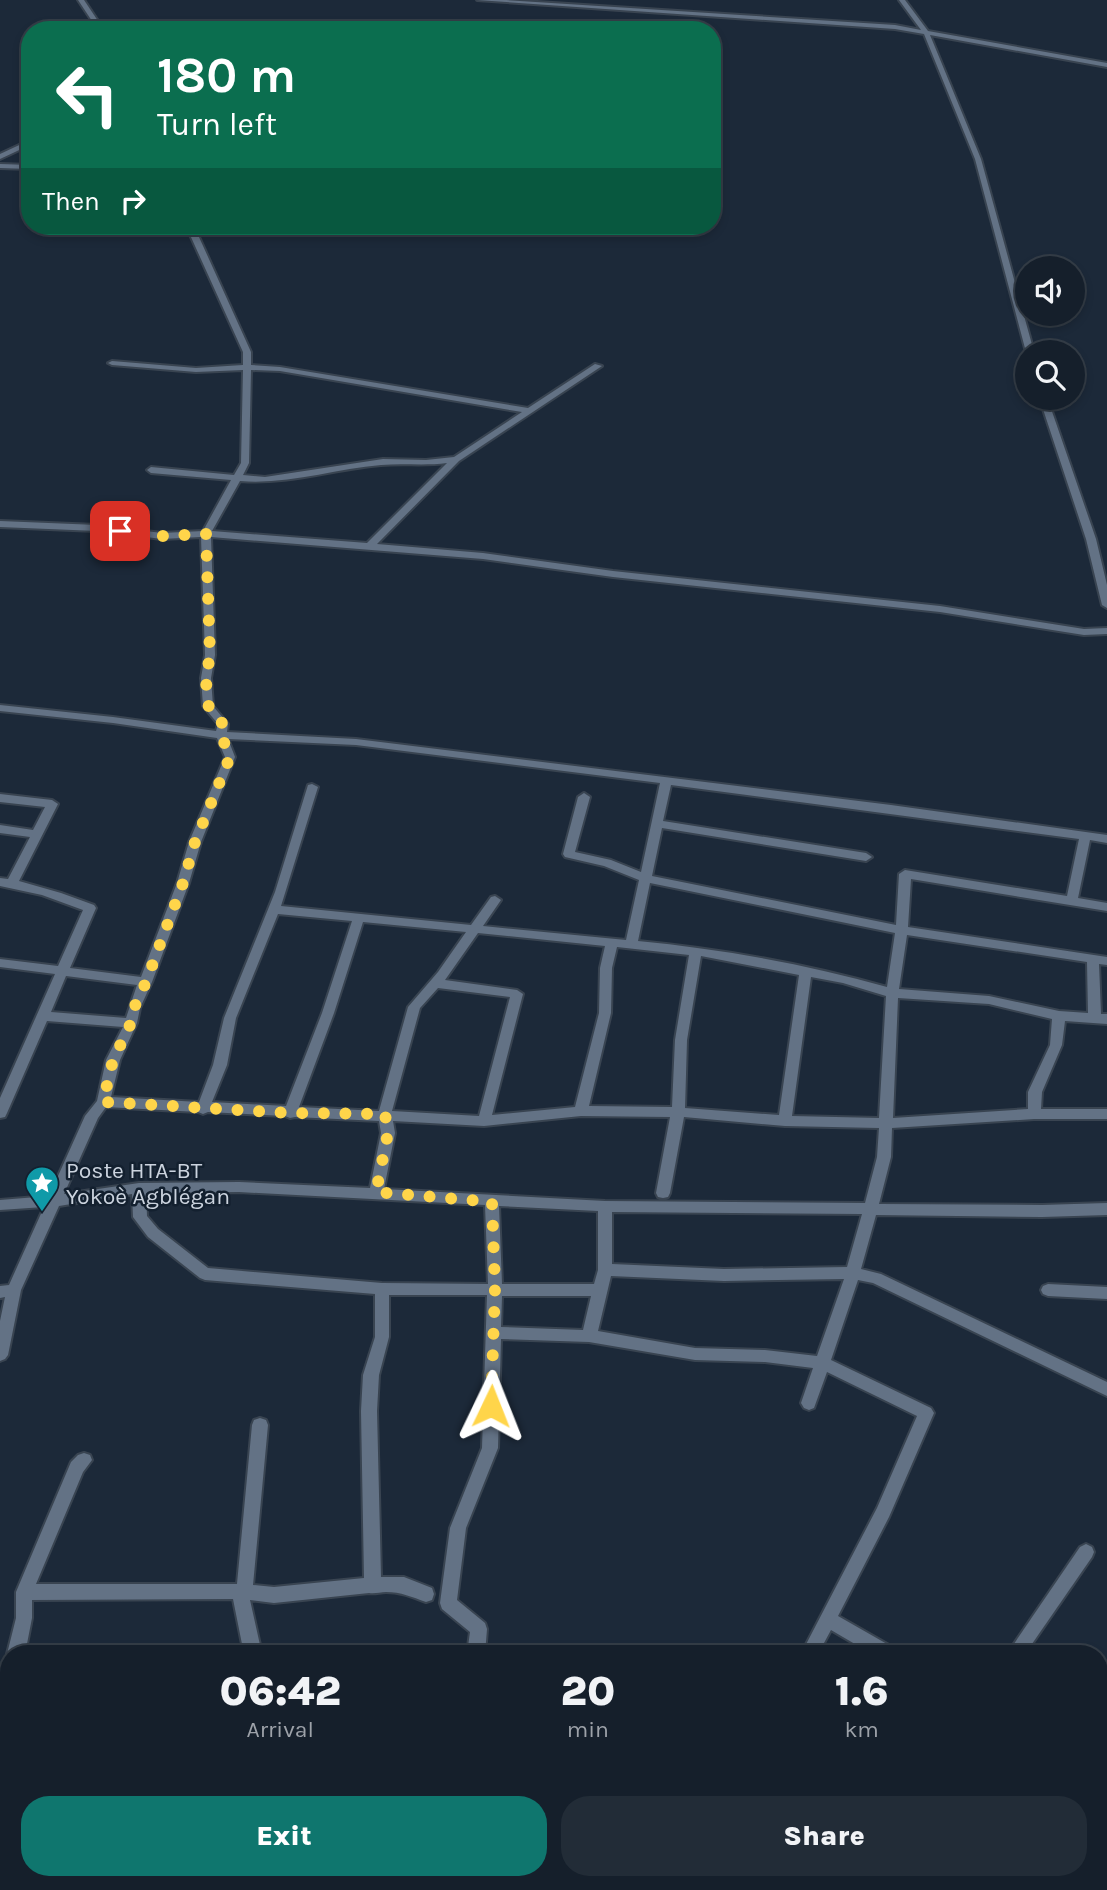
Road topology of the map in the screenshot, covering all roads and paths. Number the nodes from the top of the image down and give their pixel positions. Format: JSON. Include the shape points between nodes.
{"nodes":[{"id":1,"x":81,"y":0,"type":"edge"},
{"id":2,"x":480,"y":0,"type":"edge"},
{"id":3,"x":902,"y":0,"type":"edge"},
{"id":4,"x":95,"y":21,"type":"edge"},
{"id":5,"x":926,"y":32,"type":"junction"},
{"id":6,"x":1107,"y":65,"type":"edge"},
{"id":7,"x":21,"y":146,"type":"edge"},
{"id":8,"x":0,"y":157,"type":"edge"},
{"id":9,"x":0,"y":166,"type":"edge"},
{"id":10,"x":21,"y":167,"type":"edge"},
{"id":11,"x":194,"y":235,"type":"edge"},
{"id":12,"x":1027,"y":340,"type":"edge"},
{"id":13,"x":112,"y":363,"type":"dead end"},
{"id":14,"x":598,"y":366,"type":"dead end"},
{"id":15,"x":246,"y":367,"type":"junction"},
{"id":16,"x":527,"y":410,"type":"junction"},
{"id":17,"x":1047,"y":410,"type":"edge"},
{"id":18,"x":456,"y":459,"type":"junction"},
{"id":19,"x":151,"y":470,"type":"dead end"},
{"id":20,"x":236,"y":478,"type":"junction"},
{"id":21,"x":0,"y":524,"type":"edge"},
{"id":22,"x":206,"y":534,"type":"junction"},
{"id":23,"x":369,"y":547,"type":"junction"},
{"id":24,"x":1107,"y":605,"type":"edge"},
{"id":25,"x":1107,"y":631,"type":"edge"},
{"id":26,"x":0,"y":708,"type":"edge"},
{"id":27,"x":221,"y":735,"type":"junction"},
{"id":28,"x":666,"y":781,"type":"junction"},
{"id":29,"x":312,"y":787,"type":"dead end"},
{"id":30,"x":584,"y":797,"type":"dead end"},
{"id":31,"x":0,"y":798,"type":"edge"},
{"id":32,"x":659,"y":824,"type":"junction"},
{"id":33,"x":0,"y":829,"type":"edge"},
{"id":34,"x":36,"y":834,"type":"junction"},
{"id":35,"x":1085,"y":836,"type":"junction"},
{"id":36,"x":1107,"y":839,"type":"edge"},
{"id":37,"x":866,"y":857,"type":"dead end"},
{"id":38,"x":644,"y":878,"type":"junction"},
{"id":39,"x":6,"y":883,"type":"edge"},
{"id":40,"x":495,"y":900,"type":"dead end"},
{"id":41,"x":1072,"y":900,"type":"junction"},
{"id":42,"x":1107,"y":907,"type":"edge"},
{"id":43,"x":273,"y":909,"type":"junction"},
{"id":44,"x":359,"y":917,"type":"junction"},
{"id":45,"x":474,"y":928,"type":"junction"},
{"id":46,"x":902,"y":930,"type":"junction"},
{"id":47,"x":612,"y":943,"type":"junction"},
{"id":48,"x":631,"y":944,"type":"junction"},
{"id":49,"x":696,"y":951,"type":"junction"},
{"id":50,"x":1093,"y":959,"type":"junction"},
{"id":51,"x":1107,"y":961,"type":"edge"},
{"id":52,"x":0,"y":963,"type":"edge"},
{"id":53,"x":64,"y":970,"type":"junction"},
{"id":54,"x":805,"y":973,"type":"junction"},
{"id":55,"x":146,"y":982,"type":"junction"},
{"id":56,"x":436,"y":983,"type":"junction"},
{"id":57,"x":892,"y":993,"type":"junction"},
{"id":58,"x":42,"y":1016,"type":"junction"},
{"id":59,"x":1059,"y":1016,"type":"junction"},
{"id":60,"x":1101,"y":1019,"type":"edge"},
{"id":61,"x":131,"y":1023,"type":"junction"},
{"id":62,"x":103,"y":1102,"type":"junction"},
{"id":63,"x":202,"y":1109,"type":"junction"},
{"id":64,"x":581,"y":1111,"type":"junction"},
{"id":65,"x":0,"y":1112,"type":"edge"},
{"id":66,"x":678,"y":1112,"type":"junction"},
{"id":67,"x":290,"y":1113,"type":"junction"},
{"id":68,"x":385,"y":1114,"type":"junction"},
{"id":69,"x":1034,"y":1114,"type":"junction"},
{"id":70,"x":1107,"y":1114,"type":"edge"},
{"id":71,"x":484,"y":1121,"type":"junction"},
{"id":72,"x":785,"y":1121,"type":"junction"},
{"id":73,"x":886,"y":1123,"type":"junction"},
{"id":74,"x":139,"y":1188,"type":"junction"},
{"id":75,"x":376,"y":1192,"type":"junction"},
{"id":76,"x":663,"y":1193,"type":"dead end"},
{"id":77,"x":53,"y":1201,"type":"junction"},
{"id":78,"x":492,"y":1202,"type":"junction"},
{"id":79,"x":0,"y":1205,"type":"edge"},
{"id":80,"x":605,"y":1206,"type":"junction"},
{"id":81,"x":873,"y":1208,"type":"junction"},
{"id":82,"x":1107,"y":1209,"type":"edge"},
{"id":83,"x":605,"y":1270,"type":"junction"},
{"id":84,"x":853,"y":1273,"type":"junction"},
{"id":85,"x":495,"y":1288,"type":"junction"},
{"id":86,"x":382,"y":1290,"type":"junction"},
{"id":87,"x":600,"y":1290,"type":"junction"},
{"id":88,"x":1048,"y":1290,"type":"dead end"},
{"id":89,"x":7,"y":1291,"type":"edge"},
{"id":90,"x":1107,"y":1293,"type":"edge"},
{"id":91,"x":494,"y":1333,"type":"junction"},
{"id":92,"x":589,"y":1336,"type":"junction"},
{"id":93,"x":0,"y":1355,"type":"edge"},
{"id":94,"x":823,"y":1363,"type":"junction"},
{"id":95,"x":1107,"y":1389,"type":"edge"},
{"id":96,"x":809,"y":1403,"type":"dead end"},
{"id":97,"x":260,"y":1425,"type":"dead end"},
{"id":98,"x":84,"y":1460,"type":"dead end"},
{"id":99,"x":1086,"y":1552,"type":"dead end"},
{"id":100,"x":373,"y":1587,"type":"junction"},
{"id":101,"x":24,"y":1592,"type":"junction"},
{"id":102,"x":244,"y":1593,"type":"junction"},
{"id":103,"x":426,"y":1594,"type":"dead end"},
{"id":104,"x":828,"y":1619,"type":"junction"},
{"id":105,"x":18,"y":1645,"type":"edge"},
{"id":106,"x":251,"y":1645,"type":"edge"},
{"id":107,"x":477,"y":1645,"type":"edge"},
{"id":108,"x":814,"y":1645,"type":"edge"},
{"id":109,"x":873,"y":1645,"type":"edge"},
{"id":110,"x":1021,"y":1645,"type":"edge"}],
"edges":[{"from":1,"to":4,"type":"street"},
{"from":2,"to":5,"type":"street","via":[[869,24]]},
{"from":3,"to":5,"type":"street"},
{"from":5,"to":6,"type":"street"},
{"from":5,"to":12,"type":"street","via":[[978,159]]},
{"from":7,"to":8,"type":"street"},
{"from":9,"to":10,"type":"street"},
{"from":11,"to":15,"type":"street","via":[[247,352]]},
{"from":13,"to":15,"type":"street","via":[[196,370]]},
{"from":14,"to":16,"type":"street"},
{"from":15,"to":16,"type":"street"},
{"from":15,"to":20,"type":"street","via":[[245,463]]},
{"from":16,"to":18,"type":"street"},
{"from":17,"to":24,"type":"street","via":[[1091,539]]},
{"from":18,"to":20,"type":"street","via":[[383,462],[265,480]]},
{"from":18,"to":23,"type":"street"},
{"from":19,"to":20,"type":"street"},
{"from":20,"to":22,"type":"street"},
{"from":21,"to":22,"type":"street","via":[[162,536]]},
{"from":22,"to":23,"type":"street"},
{"from":22,"to":27,"type":"street","via":[[207,702],[223,724]]},
{"from":23,"to":25,"type":"street","via":[[483,556],[940,609],[1084,632]]},
{"from":26,"to":27,"type":"street"},
{"from":27,"to":28,"type":"street","via":[[356,742]]},
{"from":27,"to":55,"type":"street","via":[[230,757]]},
{"from":28,"to":32,"type":"street"},
{"from":28,"to":35,"type":"street"},
{"from":29,"to":43,"type":"street"},
{"from":30,"to":38,"type":"street","via":[[569,853]]},
{"from":31,"to":34,"type":"street","via":[[52,804]]},
{"from":32,"to":37,"type":"street"},
{"from":32,"to":38,"type":"street"},
{"from":33,"to":34,"type":"street"},
{"from":34,"to":39,"type":"street"},
{"from":35,"to":36,"type":"street"},
{"from":35,"to":41,"type":"street"},
{"from":38,"to":46,"type":"street"},
{"from":38,"to":48,"type":"street"},
{"from":39,"to":53,"type":"street","via":[[90,908]]},
{"from":40,"to":45,"type":"street"},
{"from":41,"to":42,"type":"street"},
{"from":41,"to":46,"type":"street","via":[[905,874]]},
{"from":43,"to":44,"type":"street"},
{"from":43,"to":63,"type":"street","via":[[230,1018],[220,1065]]},
{"from":44,"to":45,"type":"street"},
{"from":44,"to":67,"type":"street"},
{"from":45,"to":47,"type":"street"},
{"from":45,"to":56,"type":"street"},
{"from":46,"to":50,"type":"street"},
{"from":46,"to":57,"type":"street"},
{"from":47,"to":48,"type":"street"},
{"from":47,"to":64,"type":"street","via":[[605,1013]]},
{"from":48,"to":49,"type":"street"},
{"from":49,"to":54,"type":"street"},
{"from":49,"to":66,"type":"street","via":[[681,1040]]},
{"from":50,"to":51,"type":"street"},
{"from":50,"to":60,"type":"street"},
{"from":52,"to":53,"type":"street"},
{"from":53,"to":55,"type":"street"},
{"from":53,"to":58,"type":"street"},
{"from":54,"to":57,"type":"street"},
{"from":54,"to":72,"type":"street"},
{"from":55,"to":61,"type":"street"},
{"from":56,"to":68,"type":"street","via":[[414,1007]]},
{"from":56,"to":71,"type":"street","via":[[517,993]]},
{"from":57,"to":59,"type":"street","via":[[989,1000]]},
{"from":57,"to":73,"type":"street"},
{"from":58,"to":61,"type":"street"},
{"from":58,"to":65,"type":"street"},
{"from":59,"to":60,"type":"street"},
{"from":59,"to":69,"type":"street","via":[[1056,1045],[1035,1092]]},
{"from":61,"to":62,"type":"street","via":[[113,1060]]},
{"from":62,"to":63,"type":"street"},
{"from":62,"to":77,"type":"street"},
{"from":63,"to":67,"type":"street"},
{"from":64,"to":66,"type":"street"},
{"from":64,"to":71,"type":"street"},
{"from":66,"to":72,"type":"street"},
{"from":66,"to":76,"type":"street"},
{"from":67,"to":68,"type":"street"},
{"from":68,"to":71,"type":"street"},
{"from":68,"to":75,"type":"street","via":[[388,1133]]},
{"from":69,"to":70,"type":"street"},
{"from":69,"to":73,"type":"street"},
{"from":72,"to":73,"type":"street"},
{"from":73,"to":81,"type":"street"},
{"from":74,"to":75,"type":"street"},
{"from":74,"to":77,"type":"street"},
{"from":74,"to":86,"type":"street","via":[[140,1217],[205,1274]]},
{"from":75,"to":78,"type":"street"},
{"from":77,"to":79,"type":"street"},
{"from":77,"to":89,"type":"street"},
{"from":78,"to":80,"type":"street"},
{"from":78,"to":85,"type":"street"},
{"from":80,"to":81,"type":"street"},
{"from":80,"to":83,"type":"street"},
{"from":81,"to":82,"type":"street"},
{"from":81,"to":84,"type":"street"},
{"from":83,"to":84,"type":"street","via":[[724,1275]]},
{"from":83,"to":87,"type":"street"},
{"from":84,"to":94,"type":"street"},
{"from":84,"to":95,"type":"street","via":[[876,1278]]},
{"from":85,"to":86,"type":"street"},
{"from":85,"to":87,"type":"street"},
{"from":85,"to":91,"type":"street"},
{"from":86,"to":100,"type":"street","via":[[382,1337],[371,1375],[369,1411]]},
{"from":87,"to":92,"type":"street"},
{"from":88,"to":90,"type":"street"},
{"from":89,"to":93,"type":"street"},
{"from":91,"to":92,"type":"street"},
{"from":91,"to":107,"type":"street","via":[[489,1448],[458,1528],[449,1603],[479,1629]]},
{"from":92,"to":94,"type":"street","via":[[695,1354]]},
{"from":94,"to":96,"type":"street"},
{"from":94,"to":104,"type":"street","via":[[926,1413],[883,1512]]},
{"from":97,"to":102,"type":"street"},
{"from":98,"to":101,"type":"street"},
{"from":99,"to":110,"type":"street"},
{"from":100,"to":102,"type":"street"},
{"from":100,"to":103,"type":"street","via":[[404,1586]]},
{"from":101,"to":102,"type":"street"},
{"from":101,"to":105,"type":"street"},
{"from":102,"to":106,"type":"street","via":[[240,1593]]},
{"from":104,"to":108,"type":"street"},
{"from":104,"to":109,"type":"street"}]}
